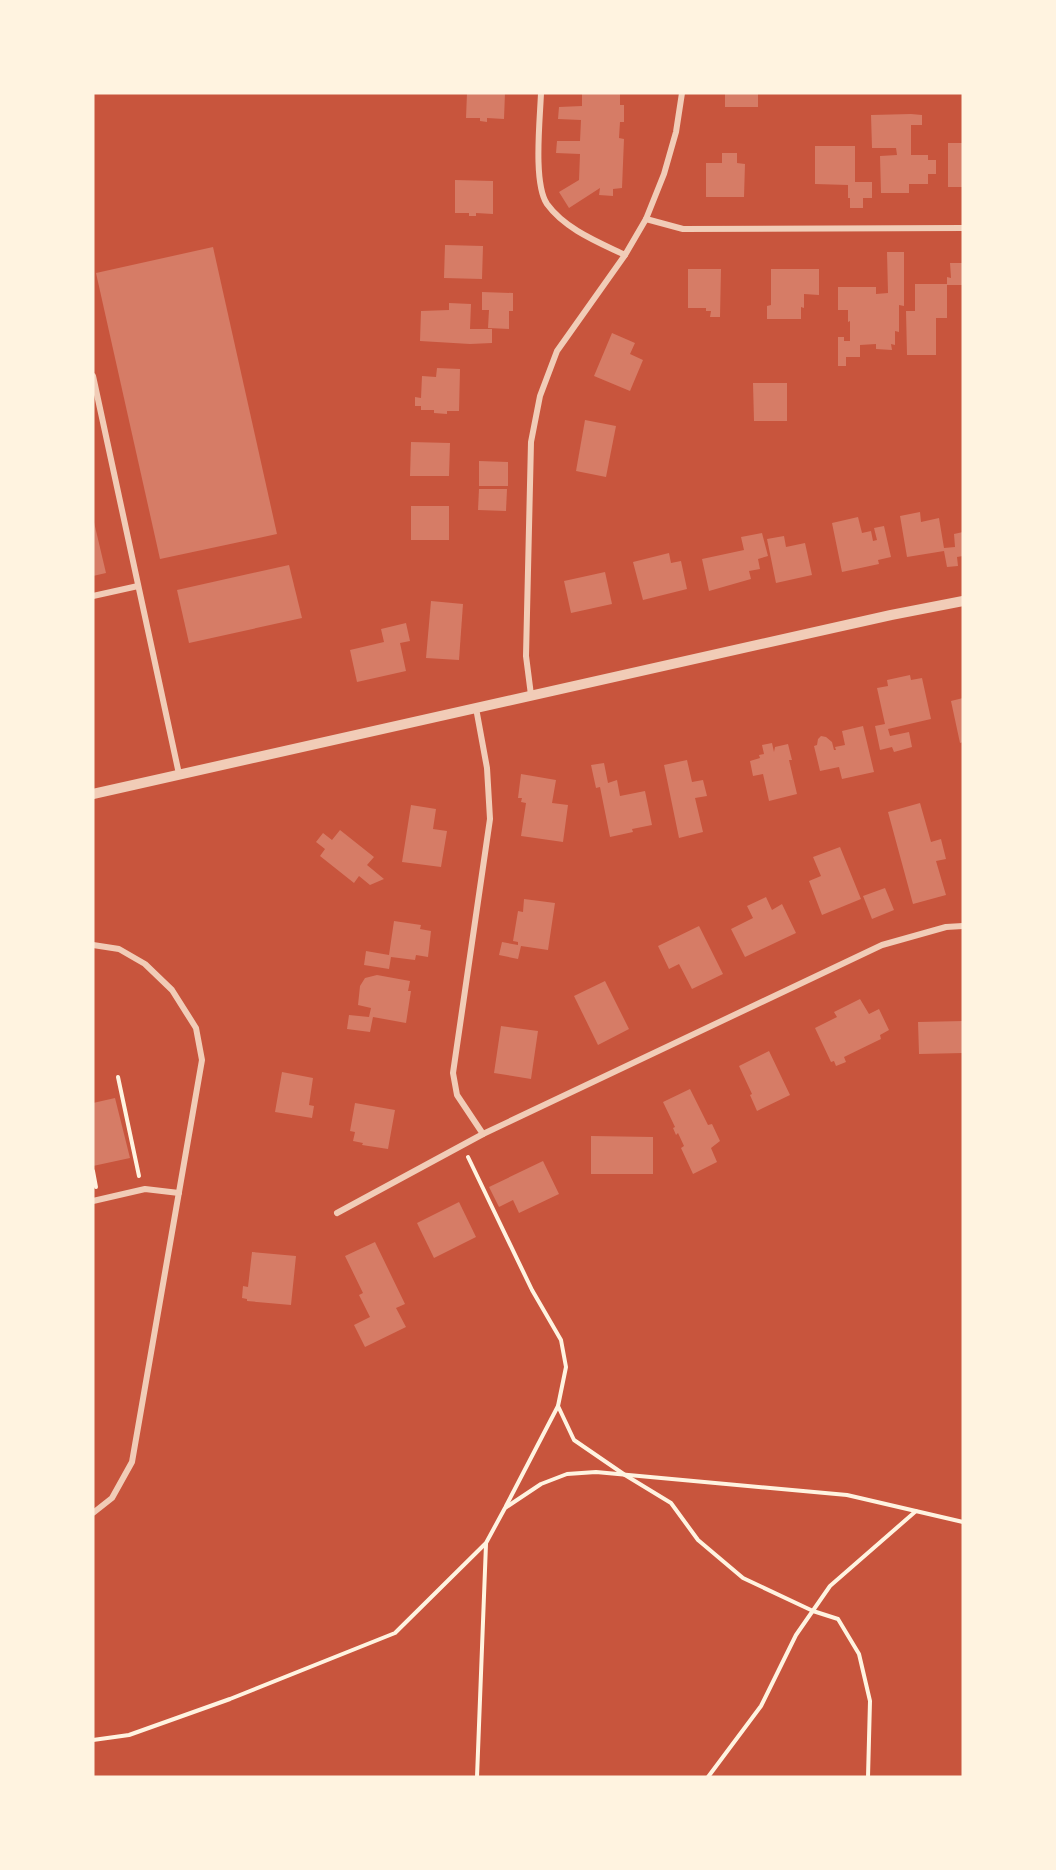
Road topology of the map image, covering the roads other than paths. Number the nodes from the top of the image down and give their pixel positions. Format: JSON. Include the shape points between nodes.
{"nodes":[{"id":1,"x":541,"y":93,"type":"edge"},
{"id":2,"x":682,"y":93,"type":"edge"},
{"id":3,"x":646,"y":219,"type":"junction"},
{"id":4,"x":963,"y":228,"type":"edge"},
{"id":5,"x":625,"y":255,"type":"junction"},
{"id":6,"x":93,"y":376,"type":"edge"},
{"id":7,"x":138,"y":586,"type":"junction"},
{"id":8,"x":93,"y":596,"type":"edge"},
{"id":9,"x":963,"y":601,"type":"edge"},
{"id":10,"x":531,"y":695,"type":"junction"},
{"id":11,"x":476,"y":708,"type":"junction"},
{"id":12,"x":180,"y":774,"type":"junction"},
{"id":13,"x":93,"y":794,"type":"edge"},
{"id":14,"x":963,"y":926,"type":"edge"},
{"id":15,"x":93,"y":945,"type":"edge"},
{"id":16,"x":483,"y":1134,"type":"junction"},
{"id":17,"x":179,"y":1193,"type":"junction"},
{"id":18,"x":93,"y":1201,"type":"edge"},
{"id":19,"x":337,"y":1212,"type":"dead end"},
{"id":20,"x":93,"y":1513,"type":"edge"}],
"edges":[{"from":1,"to":5,"type":"street","via":[[539,180],[546,202],[578,231]]},
{"from":2,"to":3,"type":"street","via":[[664,174]]},
{"from":3,"to":4,"type":"street","via":[[683,230]]},
{"from":3,"to":5,"type":"street"},
{"from":5,"to":10,"type":"street","via":[[557,351],[540,396],[531,442],[526,656]]},
{"from":6,"to":7,"type":"street"},
{"from":7,"to":8,"type":"street"},
{"from":7,"to":12,"type":"street"},
{"from":9,"to":10,"type":"street"},
{"from":10,"to":11,"type":"street"},
{"from":11,"to":12,"type":"street"},
{"from":11,"to":16,"type":"street","via":[[488,768],[490,819],[453,1073],[457,1095]]},
{"from":12,"to":13,"type":"street"},
{"from":14,"to":16,"type":"street","via":[[882,945]]},
{"from":15,"to":17,"type":"street","via":[[119,949],[145,964],[172,990],[196,1028],[202,1060]]},
{"from":16,"to":19,"type":"street"},
{"from":17,"to":18,"type":"street","via":[[145,1189]]},
{"from":17,"to":20,"type":"street","via":[[132,1462],[112,1498]]}]}
